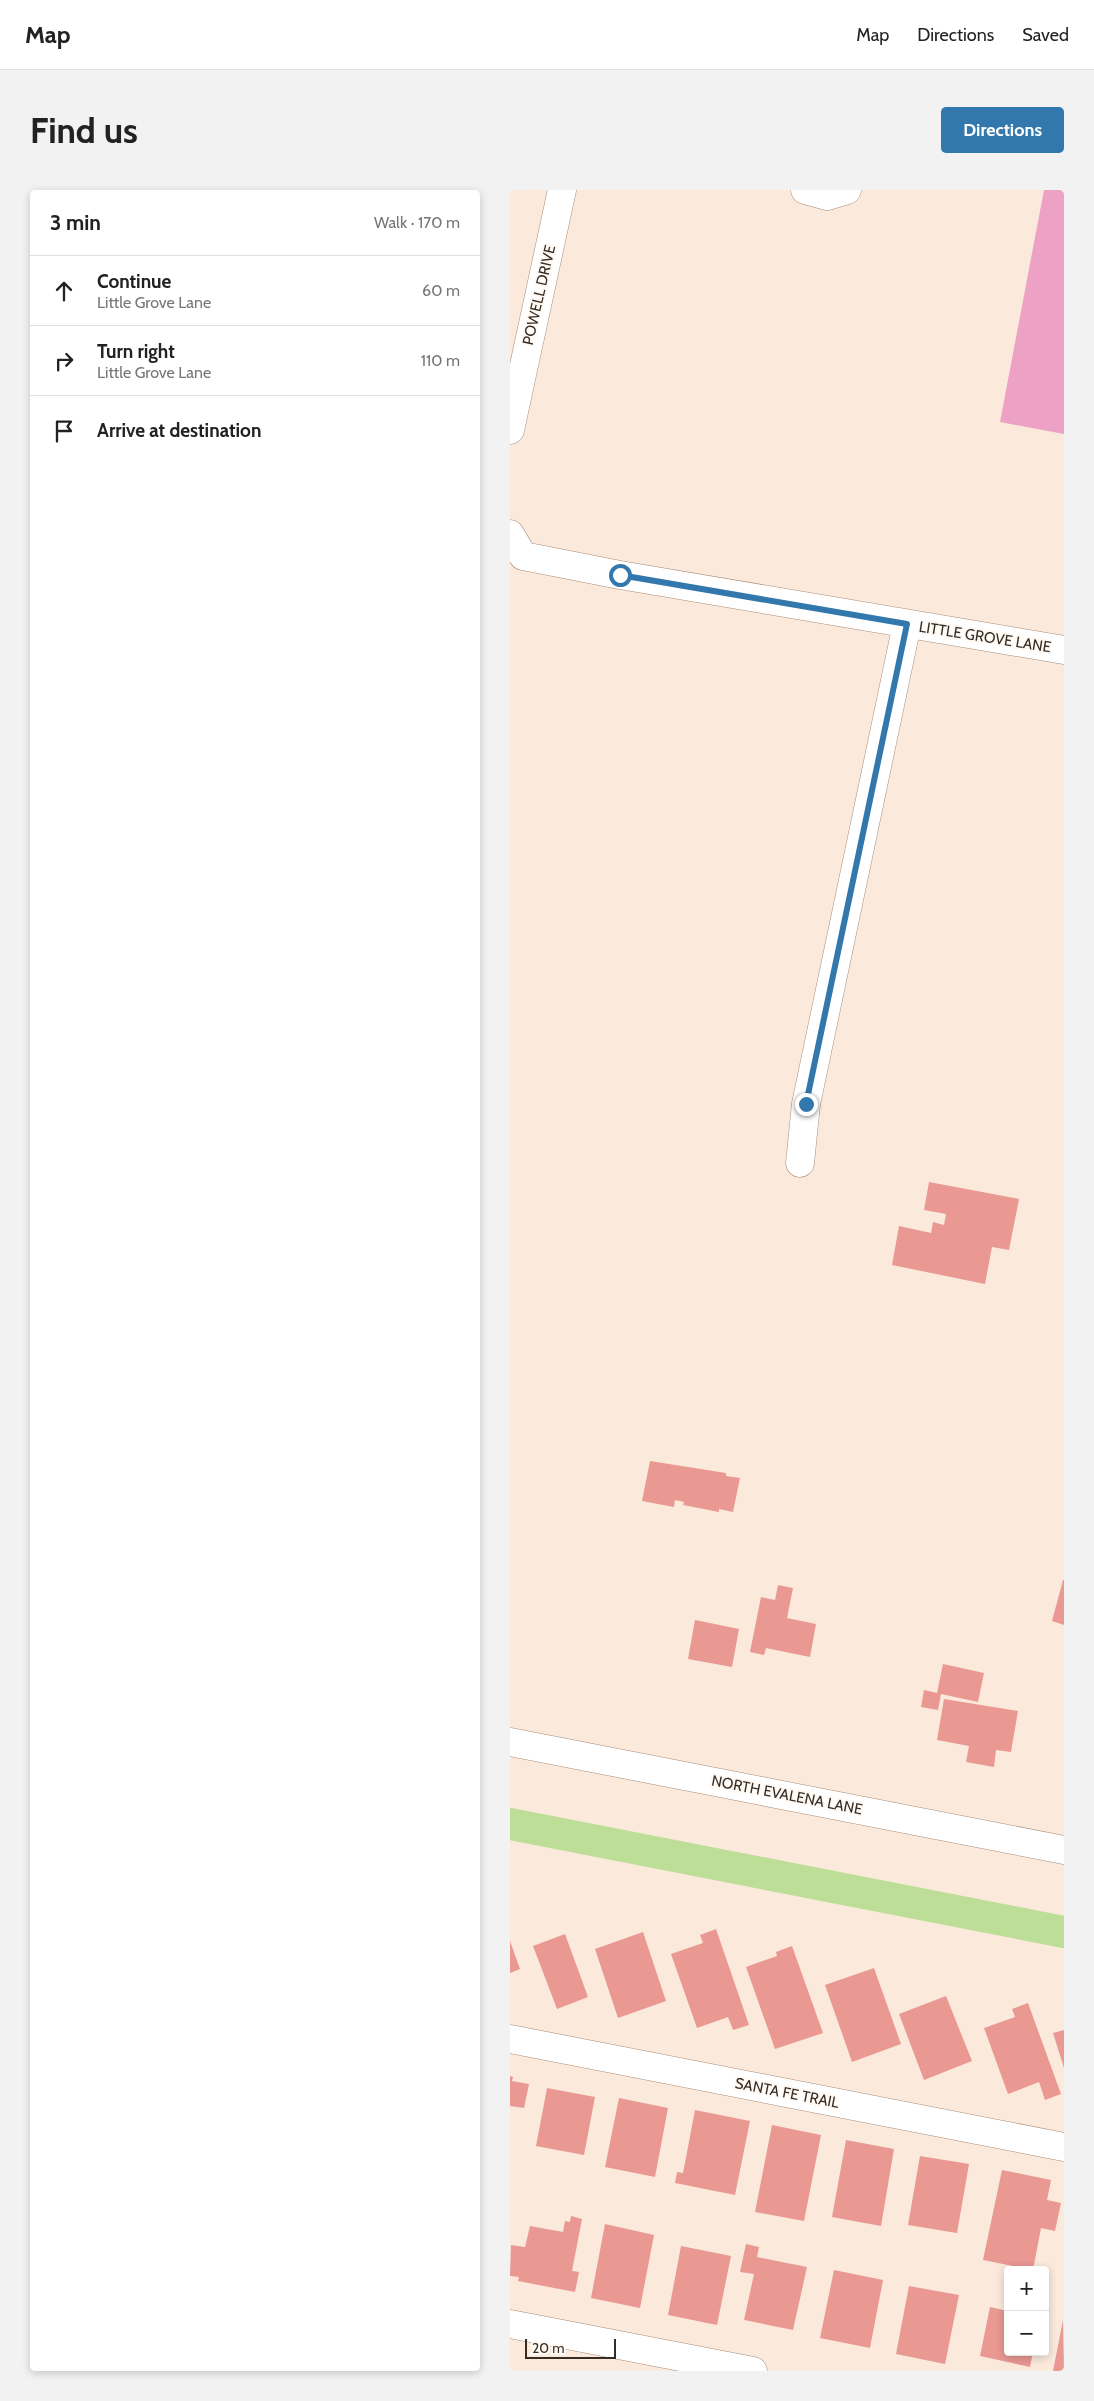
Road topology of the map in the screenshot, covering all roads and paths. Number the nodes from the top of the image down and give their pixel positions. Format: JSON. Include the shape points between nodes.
{"nodes":[{"id":1,"x":562,"y":190,"type":"edge"},
{"id":2,"x":804,"y":190,"type":"edge"},
{"id":3,"x":847,"y":190,"type":"edge"},
{"id":4,"x":520,"y":328,"type":"edge"},
{"id":5,"x":510,"y":430,"type":"edge"},
{"id":6,"x":510,"y":534,"type":"edge"},
{"id":7,"x":907,"y":624,"type":"junction"},
{"id":8,"x":1064,"y":650,"type":"edge"},
{"id":9,"x":800,"y":1163,"type":"dead end"},
{"id":10,"x":510,"y":1742,"type":"edge"},
{"id":11,"x":1064,"y":1850,"type":"edge"},
{"id":12,"x":510,"y":2039,"type":"edge"},
{"id":13,"x":1064,"y":2147,"type":"edge"},
{"id":14,"x":510,"y":2324,"type":"edge"},
{"id":15,"x":753,"y":2371,"type":"edge"}],
"edges":[{"from":1,"to":4,"type":"street","name":"POWELL DRIVE","via":[[550,249]]},
{"from":2,"to":3,"type":"street","via":[[827,196]]},
{"from":4,"to":5,"type":"street","name":"POWELL DRIVE"},
{"from":6,"to":7,"type":"street","name":"LITTLE GROVE LANE","via":[[523,556]]},
{"from":7,"to":8,"type":"street","name":"LITTLE GROVE LANE"},
{"from":7,"to":9,"type":"street","name":"LITTLE GROVE LANE","via":[[806,1104]]},
{"from":10,"to":11,"type":"street","name":"NORTH EVALENA LANE"},
{"from":12,"to":13,"type":"street","name":"SANTA FE TRAIL"},
{"from":14,"to":15,"type":"street"}]}
